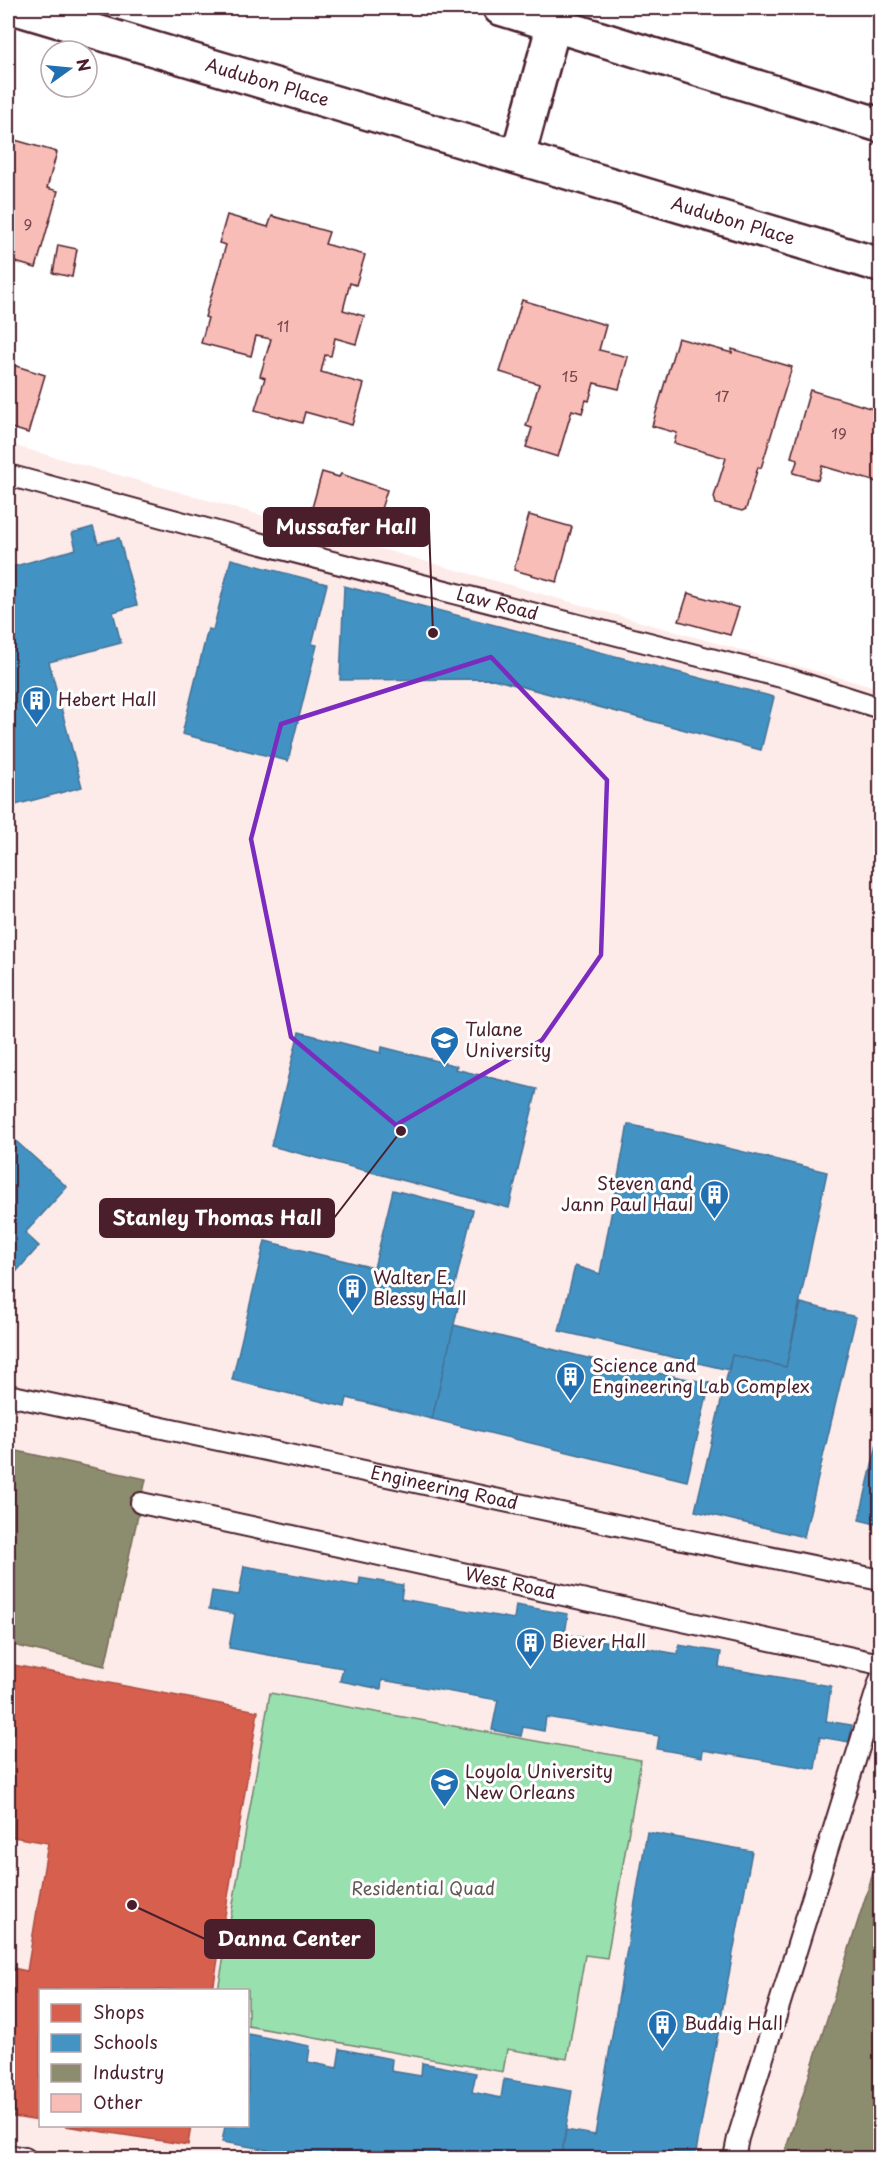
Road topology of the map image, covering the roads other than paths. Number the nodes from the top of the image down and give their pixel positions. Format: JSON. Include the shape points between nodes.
{"nodes":[{"id":1,"x":16,"y":8,"type":"edge"},
{"id":2,"x":500,"y":8,"type":"edge"},
{"id":3,"x":555,"y":24,"type":"junction"},
{"id":4,"x":880,"y":124,"type":"edge"},
{"id":5,"x":518,"y":156,"type":"junction"},
{"id":6,"x":880,"y":265,"type":"edge"},
{"id":7,"x":8,"y":475,"type":"edge"},
{"id":8,"x":880,"y":708,"type":"edge"},
{"id":9,"x":8,"y":1395,"type":"edge"},
{"id":10,"x":141,"y":1503,"type":"dead end"},
{"id":11,"x":880,"y":1580,"type":"edge"},
{"id":12,"x":880,"y":1664,"type":"edge"},
{"id":13,"x":880,"y":1680,"type":"edge"},
{"id":14,"x":8,"y":2155,"type":"edge"},
{"id":15,"x":25,"y":2158,"type":"edge"},
{"id":16,"x":734,"y":2158,"type":"edge"}],
"edges":[{"from":1,"to":5,"type":"street","name":"Audubon Place"},
{"from":2,"to":3,"type":"street"},
{"from":3,"to":4,"type":"street"},
{"from":3,"to":5,"type":"street"},
{"from":5,"to":6,"type":"street","name":"Audubon Place"},
{"from":7,"to":8,"type":"lane","name":"Law Road","via":[[789,680]]},
{"from":9,"to":11,"type":"lane","name":"Engineering Road"},
{"from":10,"to":12,"type":"lane","name":"West Road"},
{"from":13,"to":16,"type":"lane"},
{"from":14,"to":15,"type":"lane"}]}
